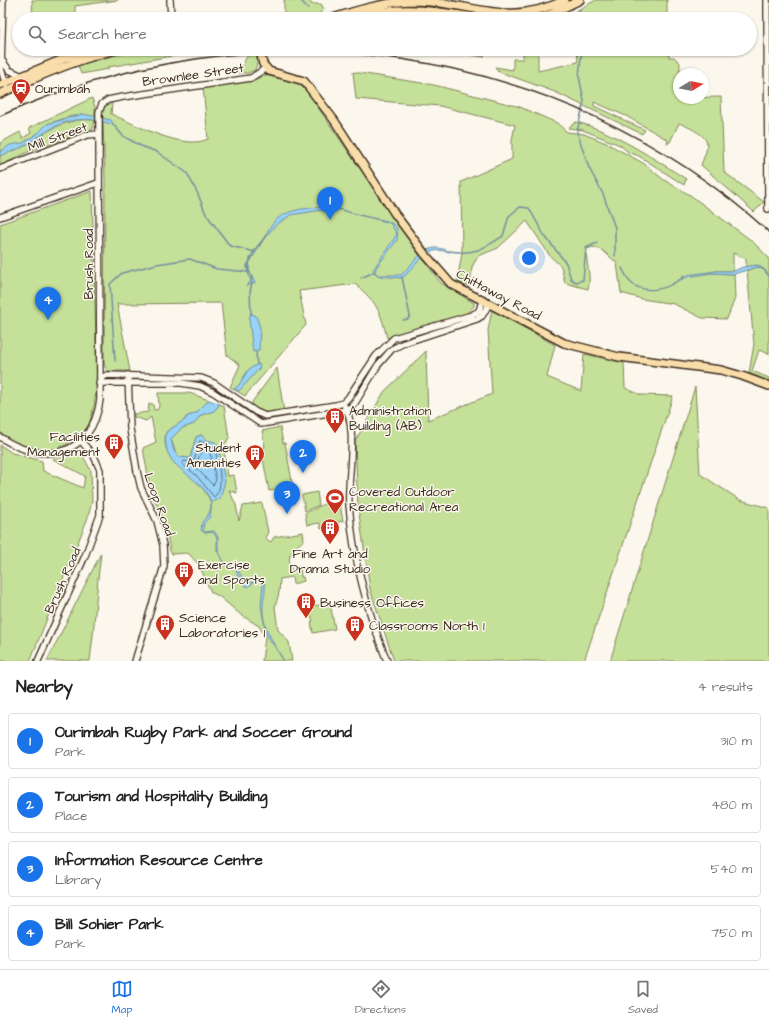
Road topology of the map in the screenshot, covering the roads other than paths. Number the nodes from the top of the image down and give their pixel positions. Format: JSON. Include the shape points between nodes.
{"nodes":[{"id":1,"x":3,"y":0,"type":"edge"},
{"id":2,"x":170,"y":0,"type":"edge"},
{"id":3,"x":565,"y":0,"type":"edge"},
{"id":4,"x":580,"y":0,"type":"edge"},
{"id":5,"x":767,"y":0,"type":"edge"},
{"id":6,"x":422,"y":4,"type":"edge"},
{"id":7,"x":171,"y":12,"type":"edge"},
{"id":8,"x":354,"y":12,"type":"edge"},
{"id":9,"x":377,"y":12,"type":"edge"},
{"id":10,"x":456,"y":12,"type":"edge"},
{"id":11,"x":483,"y":12,"type":"edge"},
{"id":12,"x":526,"y":12,"type":"edge"},
{"id":13,"x":555,"y":12,"type":"edge"},
{"id":14,"x":768,"y":45,"type":"edge"},
{"id":15,"x":70,"y":56,"type":"edge"},
{"id":16,"x":93,"y":56,"type":"edge"},
{"id":17,"x":261,"y":56,"type":"edge"},
{"id":18,"x":1,"y":59,"type":"junction"},
{"id":19,"x":266,"y":68,"type":"junction"},
{"id":20,"x":22,"y":76,"type":"junction"},
{"id":21,"x":4,"y":86,"type":"edge"},
{"id":22,"x":0,"y":94,"type":"edge"},
{"id":23,"x":102,"y":104,"type":"joint"},
{"id":24,"x":99,"y":134,"type":"junction"},
{"id":25,"x":0,"y":169,"type":"edge"},
{"id":26,"x":98,"y":183,"type":"junction"},
{"id":27,"x":768,"y":210,"type":"dead end"},
{"id":28,"x":0,"y":217,"type":"edge"},
{"id":29,"x":486,"y":302,"type":"junction"},
{"id":30,"x":99,"y":350,"type":"junction"},
{"id":31,"x":107,"y":374,"type":"junction"},
{"id":32,"x":128,"y":375,"type":"junction"},
{"id":33,"x":100,"y":381,"type":"junction"},
{"id":34,"x":129,"y":383,"type":"junction"},
{"id":35,"x":769,"y":386,"type":"edge"},
{"id":36,"x":343,"y":403,"type":"junction"},
{"id":37,"x":347,"y":410,"type":"junction"},
{"id":38,"x":0,"y":437,"type":"edge"},
{"id":39,"x":81,"y":441,"type":"junction"},
{"id":40,"x":38,"y":661,"type":"edge"},
{"id":41,"x":135,"y":661,"type":"edge"},
{"id":42,"x":387,"y":661,"type":"edge"}],
"edges":[{"from":1,"to":18,"type":"street"},
{"from":2,"to":7,"type":"street"},
{"from":3,"to":12,"type":"main road","via":[[543,9]]},
{"from":4,"to":13,"type":"main road"},
{"from":5,"to":14,"type":"street"},
{"from":6,"to":8,"type":"main road","via":[[382,4]]},
{"from":6,"to":9,"type":"main road"},
{"from":6,"to":10,"type":"main road"},
{"from":6,"to":11,"type":"main road"},
{"from":14,"to":27,"type":"street"},
{"from":15,"to":20,"type":"main road"},
{"from":16,"to":21,"type":"main road"},
{"from":17,"to":19,"type":"main road","name":"Brownlee Street","bridge":true},
{"from":18,"to":20,"type":"street","via":[[9,70]]},
{"from":18,"to":21,"type":"street"},
{"from":19,"to":23,"type":"street","name":"Brownlee Street","via":[[251,78],[123,97]]},
{"from":19,"to":29,"type":"main road","name":"Chittaway Road","via":[[304,81],[439,272],[451,284]]},
{"from":20,"to":21,"type":"main road"},
{"from":21,"to":22,"type":"main road"},
{"from":23,"to":24,"type":"street","name":"Brush Road"},
{"from":24,"to":25,"type":"street","name":"Mill Street","via":[[87,135]]},
{"from":24,"to":26,"type":"street","name":"Brush Road"},
{"from":26,"to":28,"type":"street"},
{"from":26,"to":30,"type":"street","name":"Brush Road"},
{"from":29,"to":35,"type":"main road","name":"Chittaway Road","via":[[564,343],[619,357],[721,370]]},
{"from":29,"to":36,"type":"street","via":[[472,315],[394,338],[376,356]]},
{"from":29,"to":37,"type":"street","via":[[482,316],[477,319],[392,349],[378,365],[355,403]]},
{"from":30,"to":31,"type":"street","via":[[101,365]]},
{"from":30,"to":33,"type":"street","name":"Brush Road"},
{"from":31,"to":32,"type":"street"},
{"from":31,"to":33,"type":"street"},
{"from":32,"to":34,"type":"street","name":"Loop Road"},
{"from":32,"to":36,"type":"street","via":[[191,376],[207,379],[265,416]]},
{"from":33,"to":34,"type":"street"},
{"from":33,"to":39,"type":"street","name":"Brush Road","via":[[98,411],[94,423]]},
{"from":34,"to":37,"type":"street","via":[[181,383],[200,386],[261,424]]},
{"from":34,"to":41,"type":"street","name":"Loop Road","via":[[130,429],[137,471],[141,488],[157,521],[164,559]]},
{"from":36,"to":37,"type":"street"},
{"from":37,"to":42,"type":"street","via":[[352,449],[349,503],[355,548],[370,617]]},
{"from":38,"to":39,"type":"street","via":[[18,448],[43,454],[62,452]]},
{"from":39,"to":40,"type":"street","name":"Brush Road","via":[[94,456],[100,470],[100,515],[85,556]]}]}
